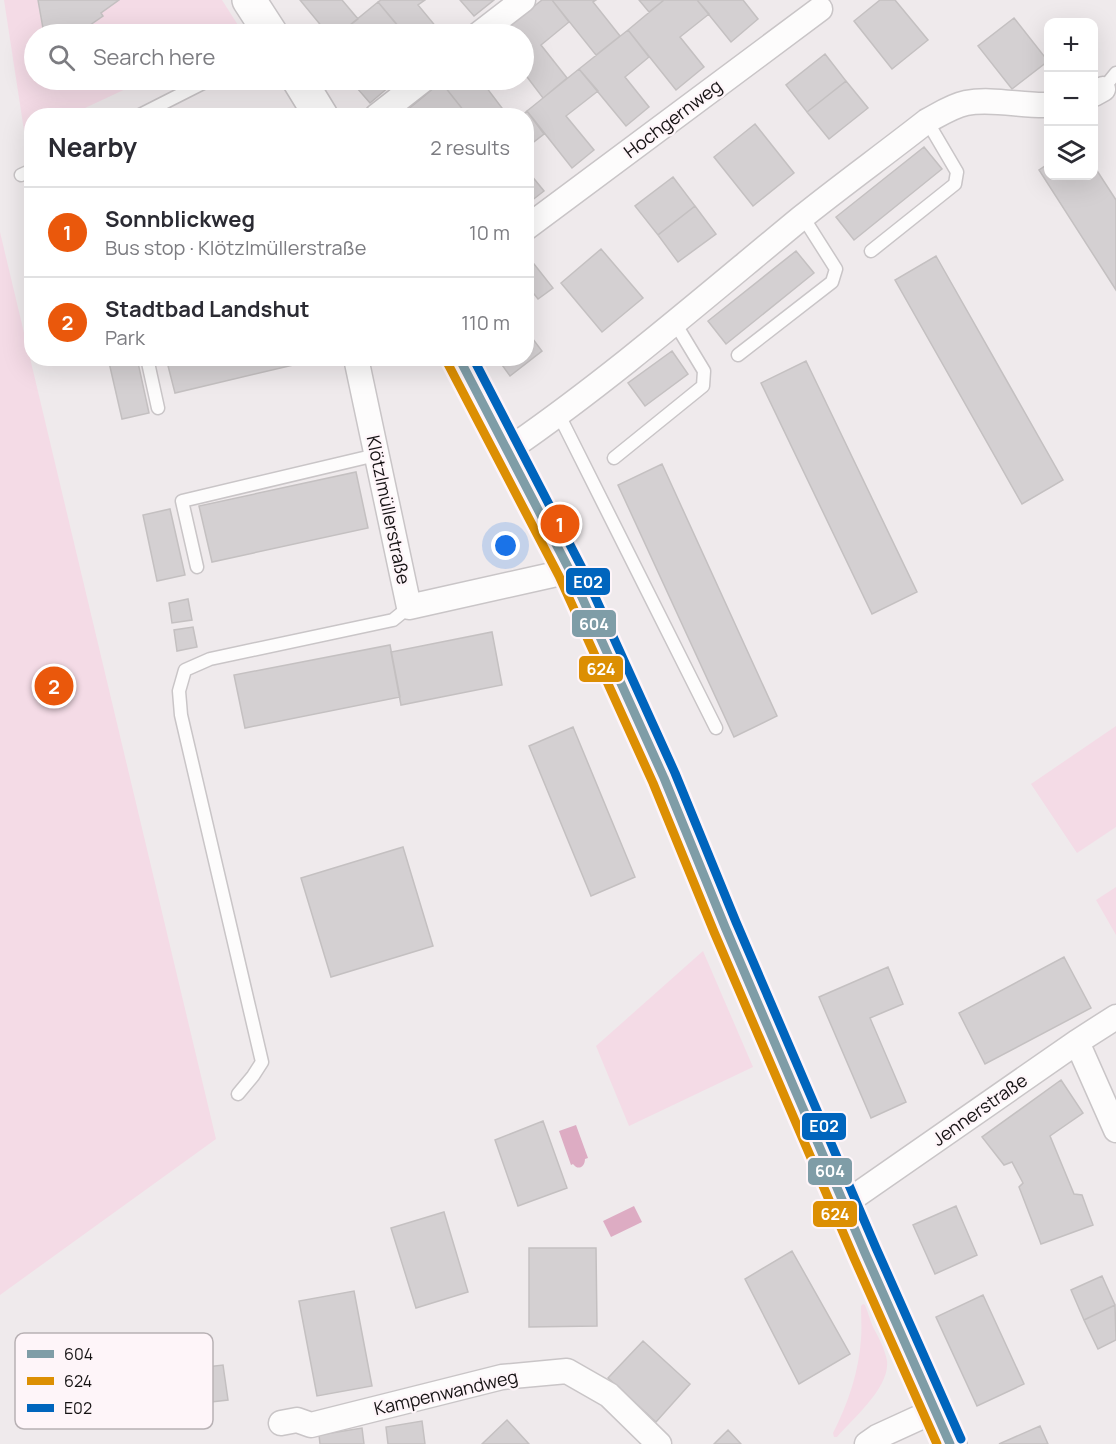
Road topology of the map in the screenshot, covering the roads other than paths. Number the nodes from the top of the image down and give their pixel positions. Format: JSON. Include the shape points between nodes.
{"nodes":[{"id":1,"x":249,"y":0,"type":"edge"},
{"id":2,"x":523,"y":0,"type":"edge"},
{"id":3,"x":820,"y":9,"type":"dead end"},
{"id":4,"x":265,"y":24,"type":"edge"},
{"id":5,"x":492,"y":24,"type":"edge"},
{"id":6,"x":189,"y":90,"type":"edge"},
{"id":7,"x":305,"y":90,"type":"edge"},
{"id":8,"x":410,"y":90,"type":"edge"},
{"id":9,"x":1044,"y":105,"type":"edge"},
{"id":10,"x":154,"y":108,"type":"edge"},
{"id":11,"x":316,"y":108,"type":"edge"},
{"id":12,"x":387,"y":108,"type":"edge"},
{"id":13,"x":927,"y":121,"type":"junction"},
{"id":14,"x":803,"y":217,"type":"junction"},
{"id":15,"x":534,"y":222,"type":"edge"},
{"id":16,"x":871,"y":251,"type":"dead end"},
{"id":17,"x":675,"y":323,"type":"junction"},
{"id":18,"x":738,"y":355,"type":"dead end"},
{"id":19,"x":149,"y":366,"type":"edge"},
{"id":20,"x":358,"y":366,"type":"edge"},
{"id":21,"x":463,"y":366,"type":"edge"},
{"id":22,"x":158,"y":408,"type":"dead end"},
{"id":23,"x":559,"y":415,"type":"junction"},
{"id":24,"x":508,"y":450,"type":"junction"},
{"id":25,"x":376,"y":455,"type":"junction"},
{"id":26,"x":614,"y":458,"type":"dead end"},
{"id":27,"x":197,"y":567,"type":"dead end"},
{"id":28,"x":570,"y":571,"type":"junction"},
{"id":29,"x":410,"y":607,"type":"junction"},
{"id":30,"x":716,"y":728,"type":"dead end"},
{"id":31,"x":1116,"y":1017,"type":"edge"},
{"id":32,"x":1077,"y":1042,"type":"junction"},
{"id":33,"x":238,"y":1094,"type":"dead end"},
{"id":34,"x":1116,"y":1130,"type":"edge"},
{"id":35,"x":844,"y":1204,"type":"junction"},
{"id":36,"x":936,"y":1410,"type":"junction"},
{"id":37,"x":281,"y":1423,"type":"dead end"},
{"id":38,"x":659,"y":1444,"type":"edge"},
{"id":39,"x":867,"y":1444,"type":"edge"},
{"id":40,"x":950,"y":1444,"type":"edge"}],
"edges":[{"from":1,"to":4,"type":"street"},
{"from":2,"to":5,"type":"street"},
{"from":3,"to":15,"type":"street","name":"Hochgernweg"},
{"from":6,"to":10,"type":"lane"},
{"from":7,"to":11,"type":"street"},
{"from":8,"to":12,"type":"street"},
{"from":9,"to":13,"type":"street","via":[[968,103]]},
{"from":13,"to":14,"type":"street"},
{"from":13,"to":16,"type":"lane","via":[[957,172],[955,184]]},
{"from":14,"to":17,"type":"street"},
{"from":14,"to":18,"type":"lane","via":[[836,269],[832,282]]},
{"from":17,"to":23,"type":"street"},
{"from":17,"to":26,"type":"lane","via":[[704,371],[703,386]]},
{"from":19,"to":22,"type":"lane"},
{"from":20,"to":25,"type":"street","name":"Klötzlmüllerstraße"},
{"from":21,"to":24,"type":"street"},
{"from":23,"to":24,"type":"street"},
{"from":23,"to":30,"type":"lane"},
{"from":24,"to":28,"type":"street"},
{"from":25,"to":27,"type":"lane","via":[[182,501]]},
{"from":25,"to":29,"type":"street","name":"Klötzlmüllerstraße"},
{"from":28,"to":29,"type":"street","name":"Klötzlmüllerstraße"},
{"from":28,"to":35,"type":"street","via":[[664,778]]},
{"from":29,"to":33,"type":"lane","via":[[393,620],[210,659],[185,670],[179,691],[181,715],[262,1062]]},
{"from":31,"to":32,"type":"street","name":"Jennerstraße"},
{"from":32,"to":34,"type":"street"},
{"from":32,"to":35,"type":"street","name":"Jennerstraße"},
{"from":35,"to":36,"type":"street"},
{"from":36,"to":39,"type":"street"},
{"from":36,"to":40,"type":"street"},
{"from":37,"to":38,"type":"street","name":"Kampenwandweg","via":[[297,1420],[311,1425],[502,1377],[567,1371],[609,1395]]}]}
